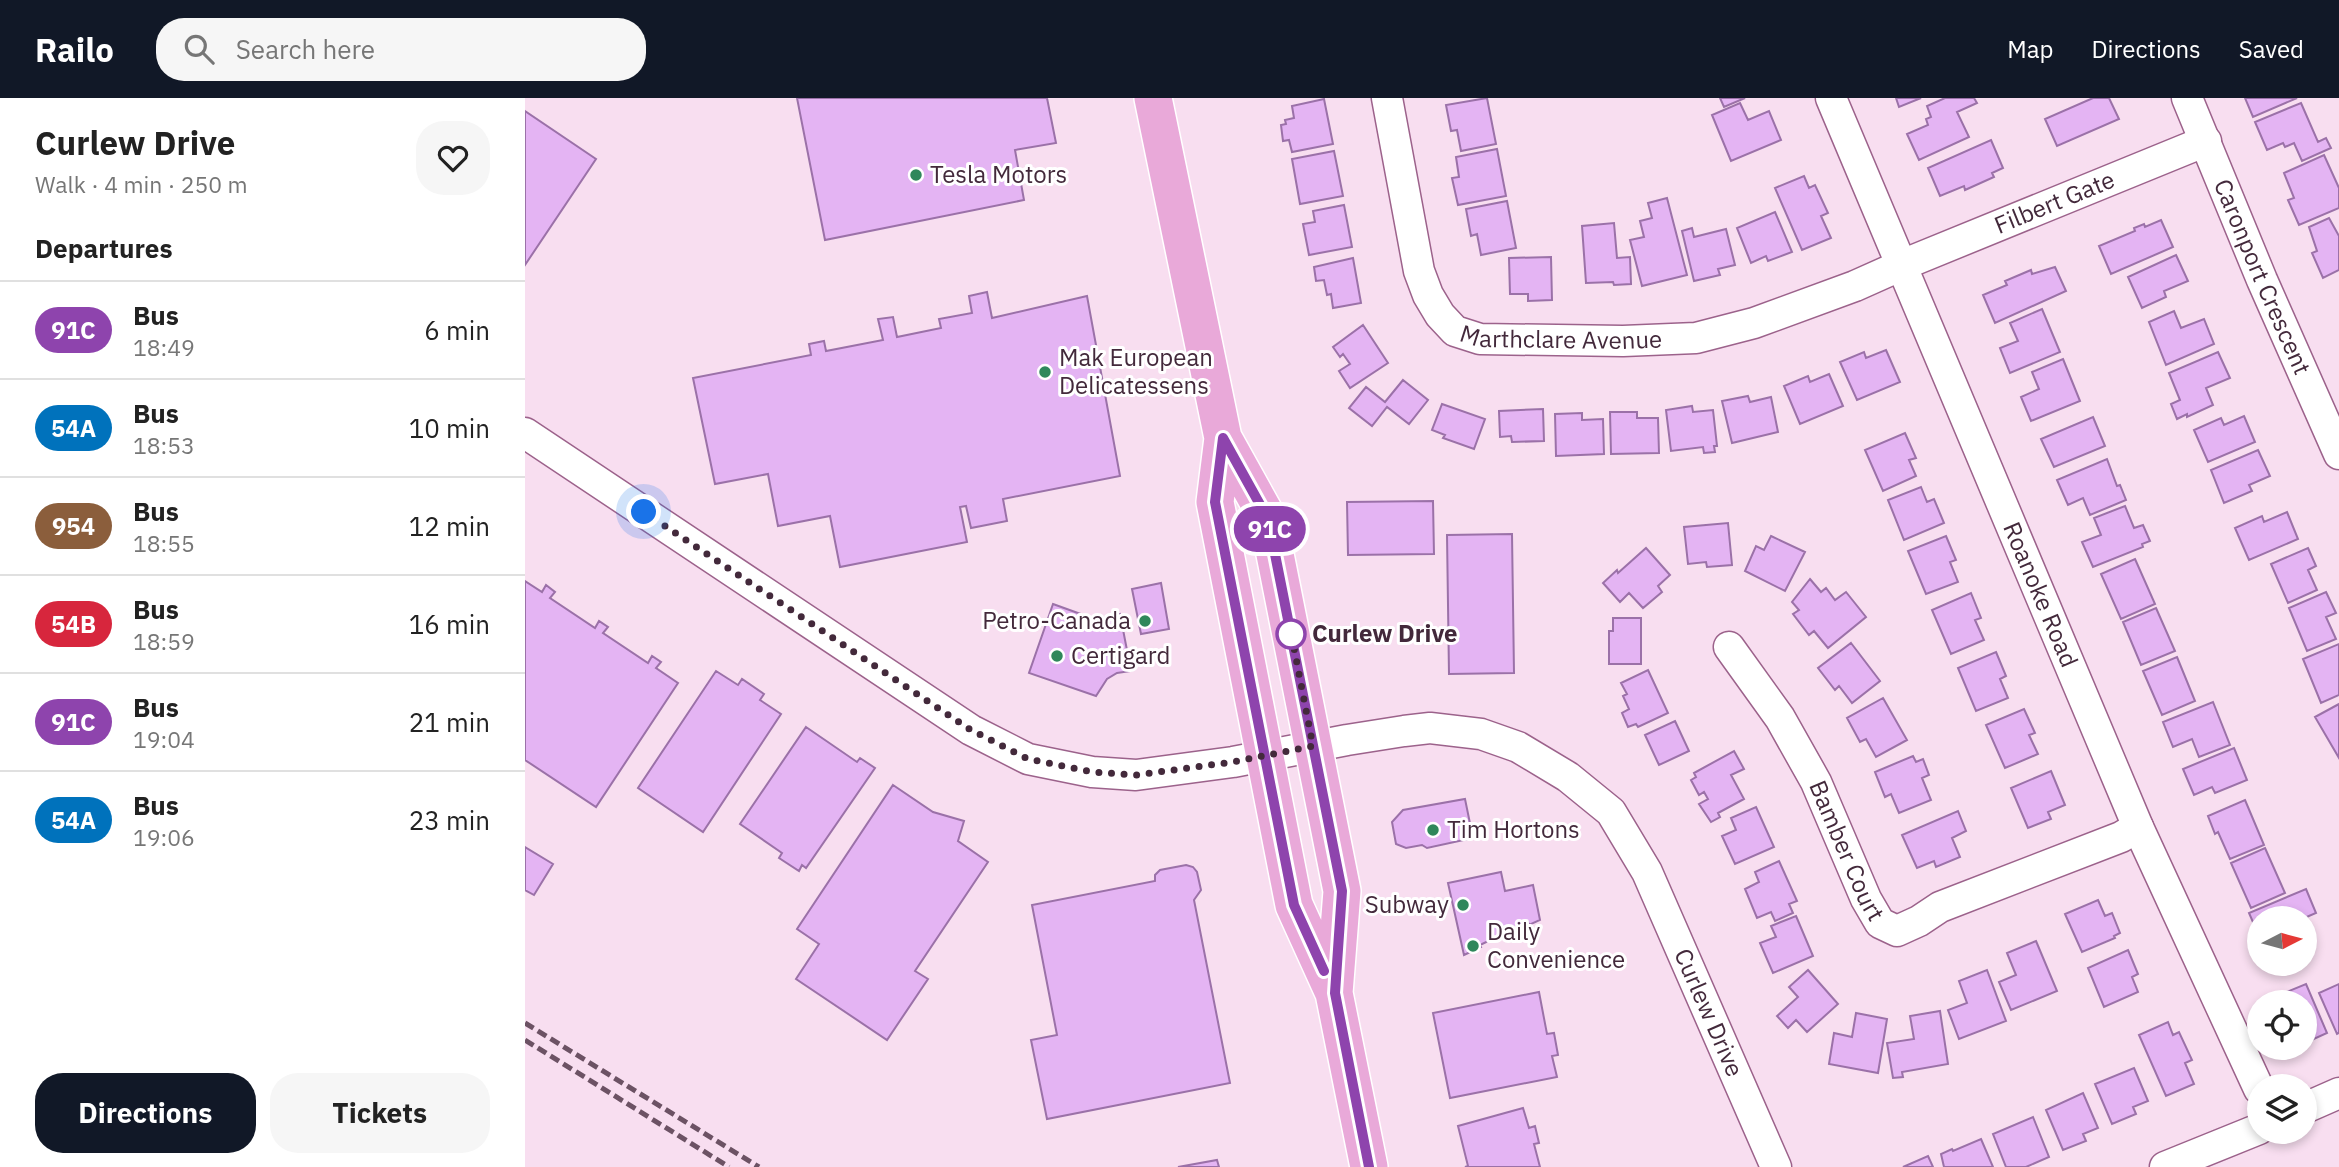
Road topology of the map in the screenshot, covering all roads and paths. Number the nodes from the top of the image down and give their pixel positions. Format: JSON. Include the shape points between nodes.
{"nodes":[{"id":1,"x":1153,"y":98,"type":"edge"},
{"id":2,"x":1387,"y":98,"type":"edge"},
{"id":3,"x":1831,"y":98,"type":"edge"},
{"id":4,"x":2187,"y":98,"type":"edge"},
{"id":5,"x":2206,"y":141,"type":"junction"},
{"id":6,"x":1902,"y":265,"type":"junction"},
{"id":7,"x":525,"y":433,"type":"edge"},
{"id":8,"x":1223,"y":438,"type":"junction"},
{"id":9,"x":2339,"y":454,"type":"edge"},
{"id":10,"x":1729,"y":648,"type":"dead end"},
{"id":11,"x":1313,"y":746,"type":"junction"},
{"id":12,"x":1265,"y":756,"type":"junction"},
{"id":13,"x":2138,"y":827,"type":"junction"},
{"id":14,"x":1335,"y":993,"type":"junction"},
{"id":15,"x":2252,"y":1074,"type":"edge"},
{"id":16,"x":2339,"y":1093,"type":"edge"},
{"id":17,"x":2317,"y":1103,"type":"edge"},
{"id":18,"x":2247,"y":1134,"type":"edge"},
{"id":19,"x":1369,"y":1167,"type":"edge"},
{"id":20,"x":1776,"y":1167,"type":"edge"},
{"id":21,"x":2165,"y":1167,"type":"edge"}],
"edges":[{"from":1,"to":8,"type":"main road"},
{"from":2,"to":6,"type":"street","name":"Marthclare Avenue","via":[[1419,271],[1427,295],[1455,331],[1480,339],[1696,338],[1754,323]]},
{"from":3,"to":6,"type":"street","name":"Roanoke Road"},
{"from":4,"to":5,"type":"street","name":"Caronport Crescent"},
{"from":5,"to":6,"type":"street","name":"Filbert Gate"},
{"from":5,"to":9,"type":"street","name":"Caronport Crescent"},
{"from":6,"to":13,"type":"street","name":"Roanoke Road"},
{"from":7,"to":12,"type":"street","name":"Curlew Drive","via":[[971,730],[1013,753],[1092,772],[1136,775]]},
{"from":8,"to":11,"type":"main road","via":[[1268,519]]},
{"from":8,"to":12,"type":"main road","via":[[1215,502]]},
{"from":10,"to":13,"type":"street","name":"Bamber Court","via":[[1780,718],[1816,782],[1880,923],[1897,931],[1940,907]]},
{"from":11,"to":12,"type":"street","name":"Curlew Drive"},
{"from":11,"to":14,"type":"main road","via":[[1342,891]]},
{"from":11,"to":20,"type":"street","name":"Curlew Drive","via":[[1430,728],[1481,734],[1518,747],[1611,812],[1647,872]]},
{"from":12,"to":14,"type":"main road","via":[[1294,905]]},
{"from":13,"to":15,"type":"street","name":"Roanoke Road"},
{"from":14,"to":19,"type":"main road"},
{"from":16,"to":17,"type":"street"},
{"from":18,"to":21,"type":"street"}]}
